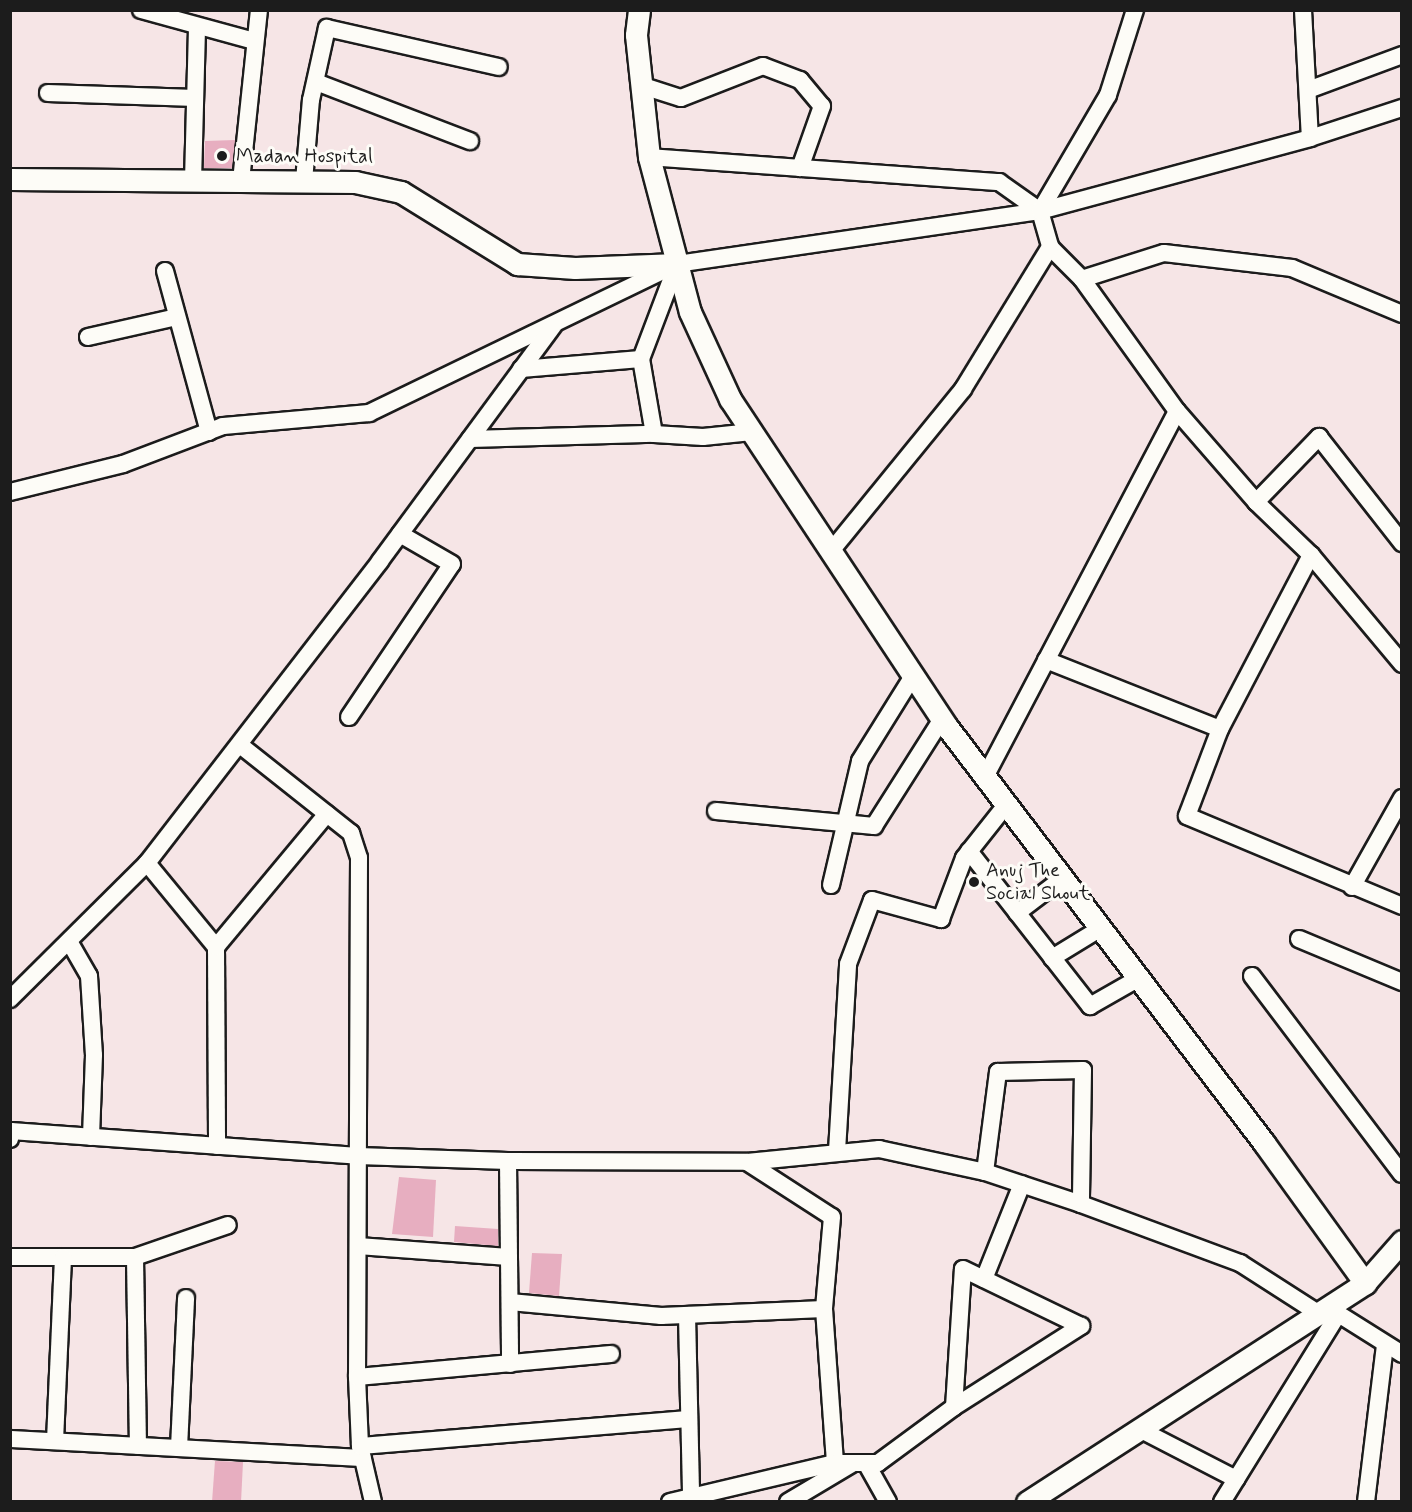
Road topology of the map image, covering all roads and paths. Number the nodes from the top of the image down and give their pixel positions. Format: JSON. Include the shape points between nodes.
{"nodes":[{"id":1,"x":141,"y":10,"type":"edge"},
{"id":2,"x":260,"y":10,"type":"edge"},
{"id":3,"x":639,"y":10,"type":"edge"},
{"id":4,"x":1135,"y":10,"type":"edge"},
{"id":5,"x":1303,"y":10,"type":"edge"},
{"id":6,"x":197,"y":27,"type":"junction"},
{"id":7,"x":254,"y":41,"type":"junction"},
{"id":8,"x":1401,"y":55,"type":"edge"},
{"id":9,"x":499,"y":67,"type":"dead end"},
{"id":10,"x":315,"y":82,"type":"junction"},
{"id":11,"x":640,"y":85,"type":"junction"},
{"id":12,"x":1308,"y":90,"type":"junction"},
{"id":13,"x":48,"y":93,"type":"dead end"},
{"id":14,"x":195,"y":98,"type":"junction"},
{"id":15,"x":1401,"y":108,"type":"edge"},
{"id":16,"x":1310,"y":138,"type":"junction"},
{"id":17,"x":471,"y":141,"type":"dead end"},
{"id":18,"x":649,"y":157,"type":"junction"},
{"id":19,"x":800,"y":168,"type":"junction"},
{"id":20,"x":10,"y":179,"type":"edge"},
{"id":21,"x":193,"y":181,"type":"junction"},
{"id":22,"x":241,"y":181,"type":"junction"},
{"id":23,"x":304,"y":181,"type":"junction"},
{"id":24,"x":1040,"y":211,"type":"junction"},
{"id":25,"x":1050,"y":247,"type":"junction"},
{"id":26,"x":677,"y":264,"type":"junction"},
{"id":27,"x":165,"y":270,"type":"dead end"},
{"id":28,"x":1082,"y":279,"type":"junction"},
{"id":29,"x":1401,"y":314,"type":"edge"},
{"id":30,"x":177,"y":317,"type":"junction"},
{"id":31,"x":555,"y":323,"type":"junction"},
{"id":32,"x":88,"y":337,"type":"dead end"},
{"id":33,"x":641,"y":359,"type":"junction"},
{"id":34,"x":521,"y":369,"type":"junction"},
{"id":35,"x":1177,"y":411,"type":"junction"},
{"id":36,"x":209,"y":432,"type":"junction"},
{"id":37,"x":752,"y":432,"type":"junction"},
{"id":38,"x":654,"y":434,"type":"junction"},
{"id":39,"x":470,"y":439,"type":"junction"},
{"id":40,"x":10,"y":492,"type":"edge"},
{"id":41,"x":1256,"y":502,"type":"junction"},
{"id":42,"x":400,"y":534,"type":"junction"},
{"id":43,"x":1401,"y":543,"type":"edge"},
{"id":44,"x":831,"y":551,"type":"junction"},
{"id":45,"x":1311,"y":555,"type":"junction"},
{"id":46,"x":1046,"y":660,"type":"junction"},
{"id":47,"x":1401,"y":664,"type":"edge"},
{"id":48,"x":913,"y":676,"type":"junction"},
{"id":49,"x":349,"y":717,"type":"dead end"},
{"id":50,"x":942,"y":719,"type":"junction"},
{"id":51,"x":1220,"y":729,"type":"junction"},
{"id":52,"x":240,"y":745,"type":"junction"},
{"id":53,"x":985,"y":777,"type":"junction"},
{"id":54,"x":1401,"y":798,"type":"edge"},
{"id":55,"x":1006,"y":805,"type":"junction"},
{"id":56,"x":716,"y":811,"type":"dead end"},
{"id":57,"x":327,"y":814,"type":"junction"},
{"id":58,"x":1397,"y":817,"type":"edge"},
{"id":59,"x":843,"y":825,"type":"junction"},
{"id":60,"x":969,"y":851,"type":"junction"},
{"id":61,"x":147,"y":863,"type":"junction"},
{"id":62,"x":1063,"y":878,"type":"junction"},
{"id":63,"x":831,"y":885,"type":"dead end"},
{"id":64,"x":1352,"y":887,"type":"junction"},
{"id":65,"x":1401,"y":906,"type":"edge"},
{"id":66,"x":1017,"y":913,"type":"junction"},
{"id":67,"x":1101,"y":928,"type":"junction"},
{"id":68,"x":1299,"y":939,"type":"dead end"},
{"id":69,"x":70,"y":943,"type":"junction"},
{"id":70,"x":216,"y":947,"type":"junction"},
{"id":71,"x":1052,"y":958,"type":"junction"},
{"id":72,"x":1252,"y":976,"type":"dead end"},
{"id":73,"x":1139,"y":978,"type":"junction"},
{"id":74,"x":1401,"y":982,"type":"edge"},
{"id":75,"x":10,"y":999,"type":"edge"},
{"id":76,"x":91,"y":1137,"type":"junction"},
{"id":77,"x":10,"y":1139,"type":"edge"},
{"id":78,"x":217,"y":1146,"type":"junction"},
{"id":79,"x":837,"y":1150,"type":"junction"},
{"id":80,"x":358,"y":1156,"type":"junction"},
{"id":81,"x":508,"y":1161,"type":"junction"},
{"id":82,"x":747,"y":1162,"type":"junction"},
{"id":83,"x":985,"y":1172,"type":"junction"},
{"id":84,"x":1401,"y":1174,"type":"edge"},
{"id":85,"x":1022,"y":1184,"type":"junction"},
{"id":86,"x":1081,"y":1204,"type":"junction"},
{"id":87,"x":228,"y":1225,"type":"dead end"},
{"id":88,"x":1401,"y":1241,"type":"edge"},
{"id":89,"x":358,"y":1246,"type":"junction"},
{"id":90,"x":10,"y":1257,"type":"edge"},
{"id":91,"x":63,"y":1257,"type":"junction"},
{"id":92,"x":135,"y":1257,"type":"junction"},
{"id":93,"x":509,"y":1257,"type":"junction"},
{"id":94,"x":984,"y":1279,"type":"junction"},
{"id":95,"x":1365,"y":1283,"type":"junction"},
{"id":96,"x":186,"y":1298,"type":"dead end"},
{"id":97,"x":510,"y":1302,"type":"junction"},
{"id":98,"x":824,"y":1309,"type":"junction"},
{"id":99,"x":1328,"y":1312,"type":"junction"},
{"id":100,"x":687,"y":1315,"type":"junction"},
{"id":101,"x":1384,"y":1347,"type":"junction"},
{"id":102,"x":611,"y":1354,"type":"dead end"},
{"id":103,"x":1401,"y":1354,"type":"edge"},
{"id":104,"x":510,"y":1364,"type":"junction"},
{"id":105,"x":357,"y":1377,"type":"junction"},
{"id":106,"x":954,"y":1407,"type":"junction"},
{"id":107,"x":689,"y":1419,"type":"junction"},
{"id":108,"x":1143,"y":1431,"type":"junction"},
{"id":109,"x":10,"y":1439,"type":"edge"},
{"id":110,"x":55,"y":1441,"type":"junction"},
{"id":111,"x":138,"y":1446,"type":"junction"},
{"id":112,"x":179,"y":1448,"type":"junction"},
{"id":113,"x":361,"y":1452,"type":"junction"},
{"id":114,"x":835,"y":1463,"type":"junction"},
{"id":115,"x":860,"y":1463,"type":"junction"},
{"id":116,"x":1236,"y":1479,"type":"junction"},
{"id":117,"x":691,"y":1498,"type":"junction"},
{"id":118,"x":1034,"y":1499,"type":"edge"},
{"id":119,"x":373,"y":1502,"type":"edge"},
{"id":120,"x":670,"y":1502,"type":"edge"},
{"id":121,"x":788,"y":1502,"type":"edge"},
{"id":122,"x":888,"y":1502,"type":"edge"},
{"id":123,"x":1222,"y":1502,"type":"edge"},
{"id":124,"x":1366,"y":1502,"type":"edge"}],
"edges":[{"from":1,"to":6,"type":"street"},
{"from":2,"to":7,"type":"street"},
{"from":3,"to":11,"type":"street"},
{"from":4,"to":24,"type":"street","via":[[1108,95]]},
{"from":5,"to":12,"type":"street"},
{"from":6,"to":7,"type":"street"},
{"from":6,"to":14,"type":"street"},
{"from":7,"to":22,"type":"street"},
{"from":8,"to":12,"type":"street"},
{"from":9,"to":10,"type":"street","via":[[327,28]]},
{"from":10,"to":17,"type":"street"},
{"from":10,"to":23,"type":"street"},
{"from":11,"to":18,"type":"street"},
{"from":11,"to":19,"type":"street","via":[[681,98],[763,66],[800,80],[822,106]]},
{"from":12,"to":16,"type":"street"},
{"from":13,"to":14,"type":"street"},
{"from":14,"to":21,"type":"street"},
{"from":15,"to":16,"type":"street"},
{"from":16,"to":24,"type":"street"},
{"from":18,"to":19,"type":"street"},
{"from":18,"to":26,"type":"street"},
{"from":19,"to":24,"type":"street","via":[[999,182]]},
{"from":20,"to":21,"type":"street"},
{"from":21,"to":22,"type":"street"},
{"from":22,"to":23,"type":"street"},
{"from":23,"to":26,"type":"street","via":[[355,182],[401,192],[517,264],[576,268]]},
{"from":24,"to":25,"type":"street"},
{"from":24,"to":26,"type":"street"},
{"from":25,"to":28,"type":"street"},
{"from":25,"to":44,"type":"street","via":[[963,389]]},
{"from":26,"to":31,"type":"street"},
{"from":26,"to":33,"type":"street"},
{"from":26,"to":37,"type":"street","via":[[690,312],[730,399]]},
{"from":27,"to":30,"type":"street"},
{"from":28,"to":29,"type":"street","via":[[1164,253],[1292,268]]},
{"from":28,"to":35,"type":"street"},
{"from":30,"to":32,"type":"street"},
{"from":30,"to":36,"type":"street"},
{"from":31,"to":34,"type":"street"},
{"from":31,"to":36,"type":"street","via":[[369,413],[223,426]]},
{"from":33,"to":34,"type":"street"},
{"from":33,"to":38,"type":"street"},
{"from":34,"to":39,"type":"street"},
{"from":35,"to":41,"type":"street"},
{"from":35,"to":46,"type":"street"},
{"from":36,"to":40,"type":"street","via":[[123,464]]},
{"from":37,"to":38,"type":"street","via":[[703,437]]},
{"from":37,"to":44,"type":"street"},
{"from":38,"to":39,"type":"street"},
{"from":39,"to":42,"type":"street"},
{"from":41,"to":43,"type":"street","via":[[1319,437]]},
{"from":41,"to":45,"type":"street"},
{"from":42,"to":49,"type":"street","via":[[452,564]]},
{"from":42,"to":52,"type":"street"},
{"from":44,"to":48,"type":"street"},
{"from":45,"to":47,"type":"street"},
{"from":45,"to":51,"type":"street"},
{"from":46,"to":51,"type":"street"},
{"from":46,"to":53,"type":"street"},
{"from":48,"to":50,"type":"street"},
{"from":48,"to":59,"type":"street","via":[[860,761]]},
{"from":50,"to":53,"type":"street"},
{"from":50,"to":59,"type":"street","via":[[874,826]]},
{"from":51,"to":64,"type":"street","via":[[1187,816]]},
{"from":52,"to":57,"type":"street"},
{"from":52,"to":61,"type":"street"},
{"from":53,"to":55,"type":"street"},
{"from":54,"to":58,"type":"street"},
{"from":55,"to":60,"type":"street"},
{"from":55,"to":62,"type":"street"},
{"from":56,"to":59,"type":"street"},
{"from":57,"to":70,"type":"street"},
{"from":57,"to":80,"type":"street","via":[[351,833],[358,858]]},
{"from":58,"to":64,"type":"street"},
{"from":59,"to":63,"type":"street"},
{"from":60,"to":66,"type":"street"},
{"from":60,"to":79,"type":"street","via":[[941,919],[872,900],[848,964]]},
{"from":61,"to":69,"type":"street"},
{"from":61,"to":70,"type":"street"},
{"from":62,"to":66,"type":"street"},
{"from":62,"to":67,"type":"street"},
{"from":64,"to":65,"type":"street"},
{"from":66,"to":71,"type":"street"},
{"from":67,"to":71,"type":"street"},
{"from":67,"to":73,"type":"street"},
{"from":68,"to":74,"type":"street"},
{"from":69,"to":75,"type":"street"},
{"from":69,"to":76,"type":"street","via":[[89,976],[94,1055]]},
{"from":70,"to":78,"type":"street"},
{"from":71,"to":73,"type":"street","via":[[1090,1006]]},
{"from":72,"to":84,"type":"street"},
{"from":73,"to":95,"type":"street"},
{"from":76,"to":77,"type":"street","via":[[11,1131]]},
{"from":76,"to":78,"type":"street"},
{"from":78,"to":80,"type":"street"},
{"from":79,"to":82,"type":"street"},
{"from":79,"to":83,"type":"street","via":[[879,1149]]},
{"from":80,"to":81,"type":"street"},
{"from":80,"to":89,"type":"street"},
{"from":81,"to":82,"type":"street"},
{"from":81,"to":93,"type":"street"},
{"from":82,"to":98,"type":"street","via":[[832,1217]]},
{"from":83,"to":85,"type":"street"},
{"from":83,"to":86,"type":"street","via":[[998,1072],[1083,1070]]},
{"from":85,"to":86,"type":"street"},
{"from":85,"to":94,"type":"street"},
{"from":86,"to":99,"type":"street","via":[[1240,1263]]},
{"from":87,"to":92,"type":"street"},
{"from":88,"to":95,"type":"street"},
{"from":89,"to":93,"type":"street"},
{"from":89,"to":105,"type":"street"},
{"from":90,"to":91,"type":"street"},
{"from":91,"to":92,"type":"street"},
{"from":91,"to":110,"type":"street"},
{"from":92,"to":111,"type":"street"},
{"from":93,"to":97,"type":"street"},
{"from":94,"to":106,"type":"street","via":[[963,1269]]},
{"from":94,"to":106,"type":"street","via":[[1081,1326]]},
{"from":95,"to":99,"type":"street"},
{"from":96,"to":112,"type":"street"},
{"from":97,"to":100,"type":"street"},
{"from":97,"to":104,"type":"street"},
{"from":98,"to":100,"type":"street"},
{"from":98,"to":114,"type":"street"},
{"from":99,"to":101,"type":"street"},
{"from":99,"to":108,"type":"street"},
{"from":99,"to":116,"type":"street"},
{"from":100,"to":107,"type":"street"},
{"from":101,"to":103,"type":"street"},
{"from":101,"to":124,"type":"street"},
{"from":102,"to":104,"type":"street"},
{"from":104,"to":105,"type":"street"},
{"from":105,"to":113,"type":"street"},
{"from":106,"to":115,"type":"street","via":[[878,1464]]},
{"from":107,"to":113,"type":"street"},
{"from":107,"to":117,"type":"street"},
{"from":108,"to":116,"type":"street"},
{"from":108,"to":118,"type":"street"},
{"from":109,"to":110,"type":"street"},
{"from":110,"to":111,"type":"street"},
{"from":111,"to":112,"type":"street"},
{"from":112,"to":113,"type":"street"},
{"from":113,"to":119,"type":"street"},
{"from":114,"to":115,"type":"street"},
{"from":114,"to":117,"type":"street"},
{"from":115,"to":121,"type":"street"},
{"from":115,"to":122,"type":"street"},
{"from":116,"to":123,"type":"street"},
{"from":117,"to":120,"type":"street"}]}
